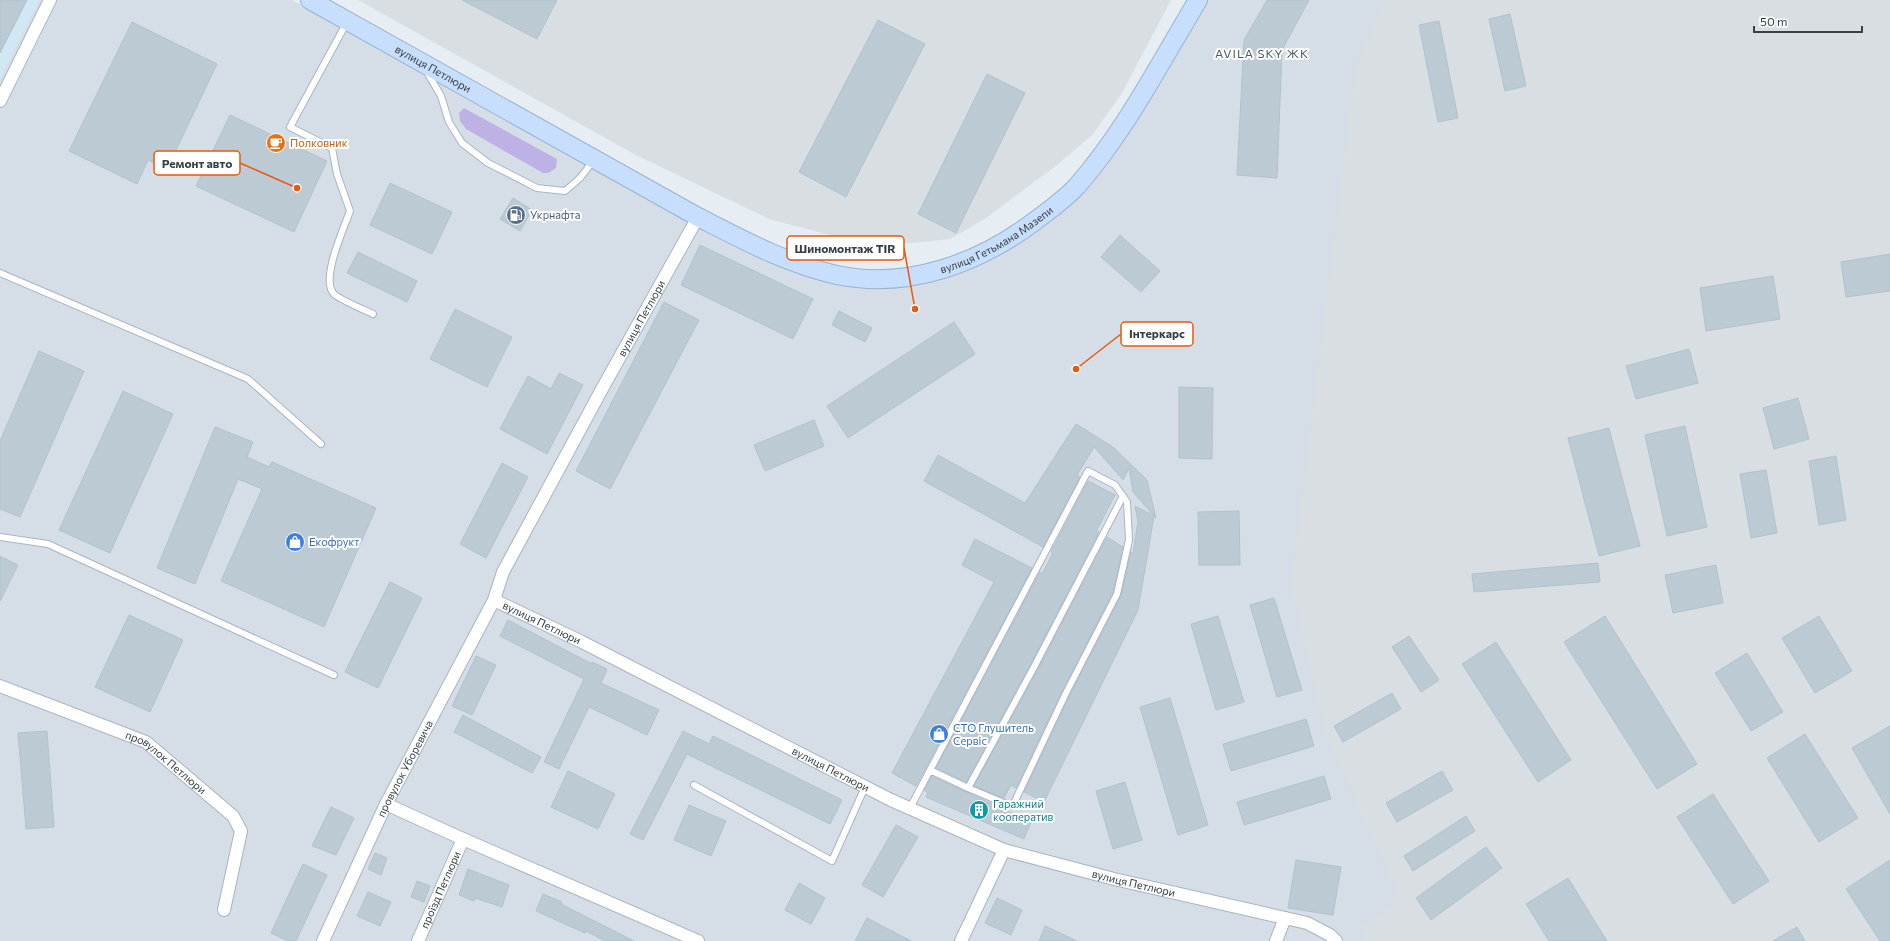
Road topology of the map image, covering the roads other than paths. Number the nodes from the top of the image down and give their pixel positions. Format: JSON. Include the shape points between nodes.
{"nodes":[{"id":1,"x":50,"y":0,"type":"edge"},
{"id":2,"x":310,"y":0,"type":"edge"},
{"id":3,"x":1198,"y":0,"type":"edge"},
{"id":4,"x":348,"y":20,"type":"junction"},
{"id":5,"x":420,"y":60,"type":"junction"},
{"id":6,"x":0,"y":101,"type":"edge"},
{"id":7,"x":595,"y":159,"type":"junction"},
{"id":8,"x":698,"y":217,"type":"junction"},
{"id":9,"x":0,"y":273,"type":"edge"},
{"id":10,"x":373,"y":314,"type":"dead end"},
{"id":11,"x":321,"y":444,"type":"dead end"},
{"id":12,"x":1123,"y":496,"type":"junction"},
{"id":13,"x":0,"y":537,"type":"edge"},
{"id":14,"x":494,"y":600,"type":"junction"},
{"id":15,"x":334,"y":674,"type":"dead end"},
{"id":16,"x":0,"y":686,"type":"edge"},
{"id":17,"x":930,"y":770,"type":"junction"},
{"id":18,"x":694,"y":785,"type":"dead end"},
{"id":19,"x":865,"y":787,"type":"junction"},
{"id":20,"x":968,"y":788,"type":"junction"},
{"id":21,"x":386,"y":804,"type":"junction"},
{"id":22,"x":910,"y":808,"type":"junction"},
{"id":23,"x":463,"y":839,"type":"junction"},
{"id":24,"x":1004,"y":850,"type":"junction"},
{"id":25,"x":224,"y":910,"type":"dead end"},
{"id":26,"x":1285,"y":918,"type":"junction"},
{"id":27,"x":323,"y":941,"type":"edge"},
{"id":28,"x":418,"y":941,"type":"edge"},
{"id":29,"x":698,"y":941,"type":"edge"},
{"id":30,"x":961,"y":941,"type":"edge"},
{"id":31,"x":1276,"y":941,"type":"edge"},
{"id":32,"x":1336,"y":941,"type":"edge"}],
"edges":[{"from":1,"to":6,"type":"street"},
{"from":2,"to":4,"type":"main road","name":"вулиця Петлюри"},
{"from":3,"to":8,"type":"main road","name":"вулиця Гетьмана Мазепи","via":[[1101,157],[1076,187],[1051,210],[993,250],[957,265],[923,275],[876,280],[838,275],[807,267],[762,250]]},
{"from":4,"to":5,"type":"main road","name":"вулиця Петлюри"},
{"from":4,"to":10,"type":"lane","via":[[290,127],[332,148],[337,174],[350,211],[335,253],[329,282],[334,294]]},
{"from":5,"to":7,"type":"main road","name":"вулиця Петлюри"},
{"from":5,"to":7,"type":"lane","via":[[441,96],[449,122],[462,143],[488,163],[537,188],[565,191],[580,178]]},
{"from":7,"to":8,"type":"main road","name":"вулиця Петлюри"},
{"from":8,"to":14,"type":"street","name":"вулиця Петлюри","via":[[503,572]]},
{"from":9,"to":11,"type":"lane","via":[[248,379]]},
{"from":12,"to":17,"type":"lane","via":[[1115,486],[1088,472]]},
{"from":12,"to":20,"type":"lane"},
{"from":12,"to":20,"type":"lane","via":[[1127,502],[1129,540],[1117,594],[1066,693],[1016,801],[1011,806]]},
{"from":13,"to":15,"type":"lane","via":[[48,544]]},
{"from":14,"to":19,"type":"street","name":"вулиця Петлюри","via":[[582,642]]},
{"from":14,"to":21,"type":"street","name":"провулок Уборевича"},
{"from":16,"to":25,"type":"street","name":"провулок Петлюри","via":[[146,742],[233,816],[241,831]]},
{"from":17,"to":20,"type":"lane"},
{"from":17,"to":22,"type":"lane"},
{"from":18,"to":19,"type":"lane","via":[[832,861]]},
{"from":19,"to":22,"type":"street","name":"вулиця Петлюри"},
{"from":21,"to":23,"type":"street"},
{"from":21,"to":27,"type":"street","name":"провулок Уборевича"},
{"from":22,"to":24,"type":"street","name":"вулиця Петлюри"},
{"from":23,"to":28,"type":"street","name":"проїзд Петлюри"},
{"from":23,"to":29,"type":"street"},
{"from":24,"to":26,"type":"street","name":"вулиця Петлюри","via":[[1114,879]]},
{"from":24,"to":30,"type":"street"},
{"from":26,"to":31,"type":"street"},
{"from":26,"to":32,"type":"street","name":"вулиця Петлюри","via":[[1306,923],[1330,935]]}]}
